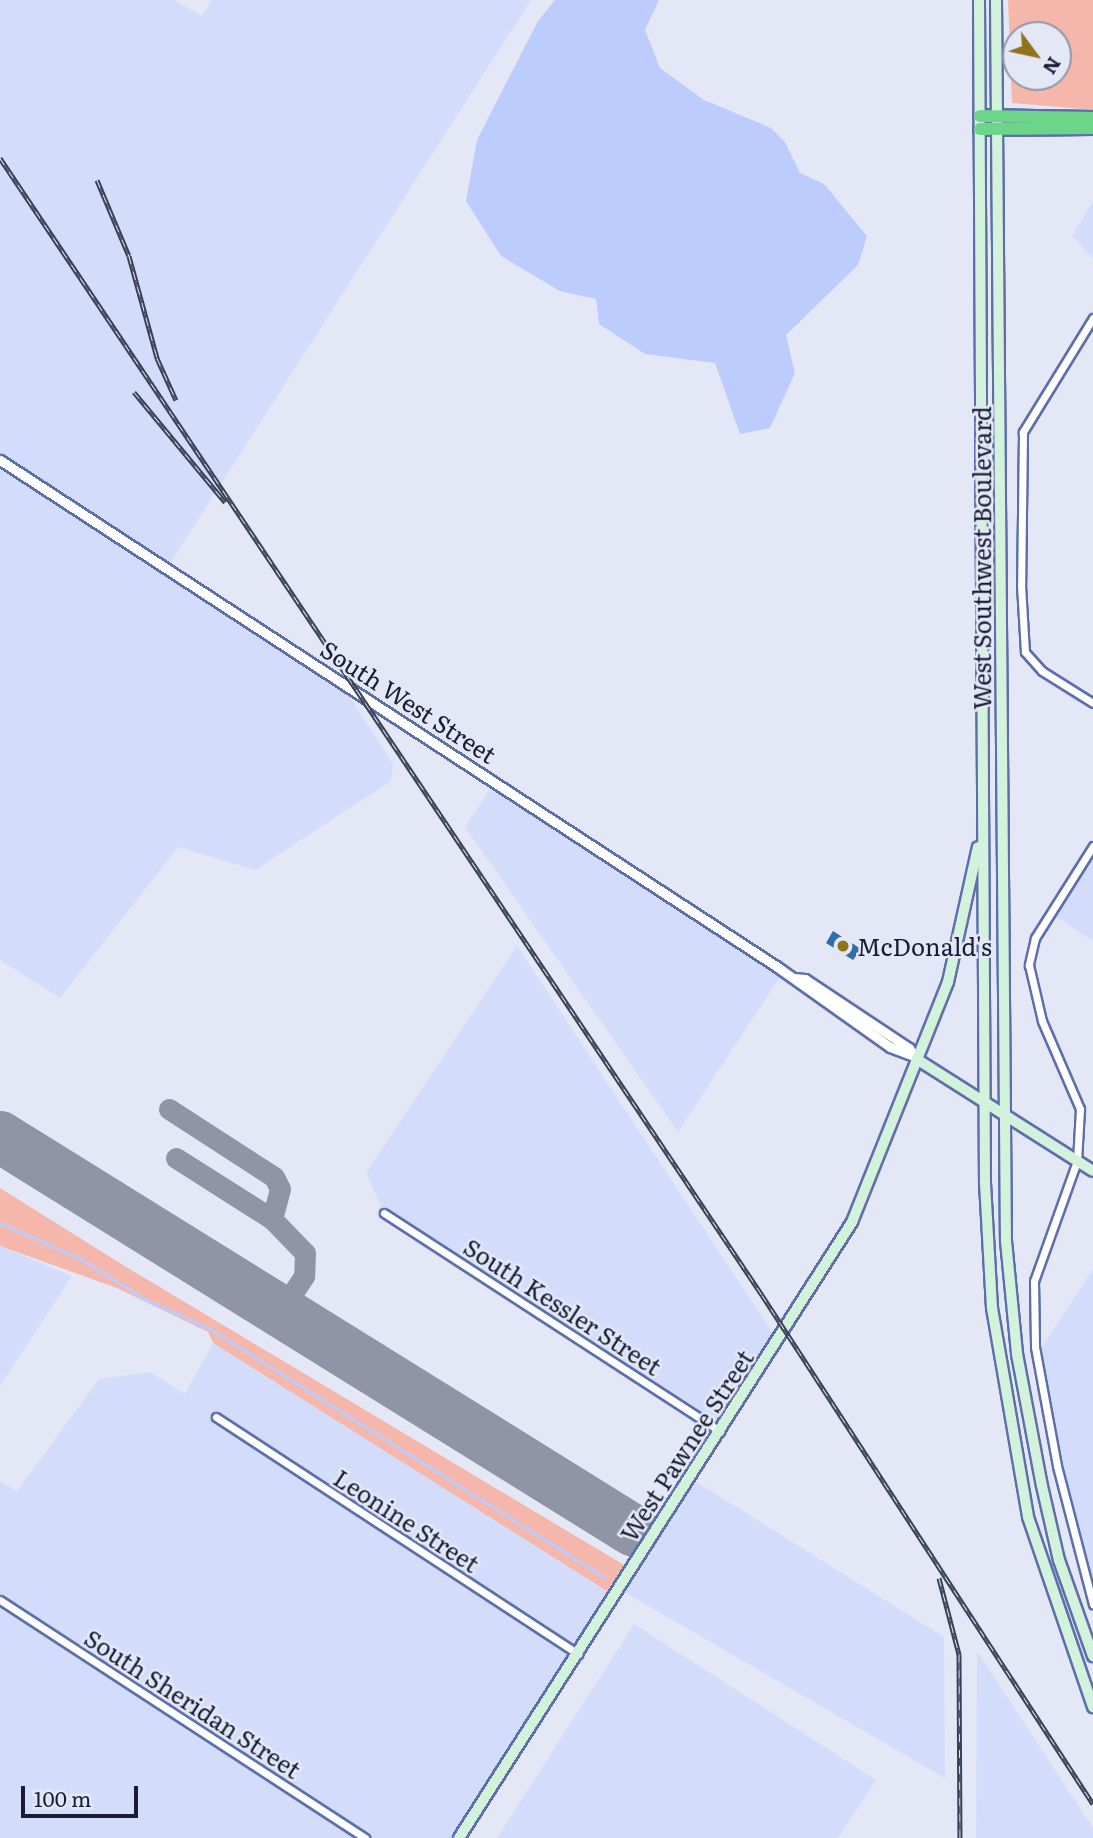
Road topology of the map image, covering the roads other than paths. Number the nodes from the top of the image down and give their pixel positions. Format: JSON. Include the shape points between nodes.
{"nodes":[{"id":1,"x":979,"y":0,"type":"edge"},
{"id":2,"x":996,"y":0,"type":"edge"},
{"id":3,"x":1093,"y":118,"type":"edge"},
{"id":4,"x":980,"y":123,"type":"junction"},
{"id":5,"x":997,"y":123,"type":"junction"},
{"id":6,"x":1093,"y":128,"type":"edge"},
{"id":7,"x":1093,"y":318,"type":"edge"},
{"id":8,"x":0,"y":460,"type":"edge"},
{"id":9,"x":1093,"y":703,"type":"edge"},
{"id":10,"x":983,"y":811,"type":"junction"},
{"id":11,"x":1093,"y":846,"type":"edge"},
{"id":12,"x":915,"y":1057,"type":"junction"},
{"id":13,"x":986,"y":1104,"type":"junction"},
{"id":14,"x":1003,"y":1115,"type":"junction"},
{"id":15,"x":1077,"y":1161,"type":"junction"},
{"id":16,"x":1093,"y":1171,"type":"edge"},
{"id":17,"x":384,"y":1213,"type":"dead end"},
{"id":18,"x":216,"y":1417,"type":"dead end"},
{"id":19,"x":720,"y":1431,"type":"junction"},
{"id":20,"x":0,"y":1600,"type":"edge"},
{"id":21,"x":1093,"y":1604,"type":"edge"},
{"id":22,"x":578,"y":1654,"type":"junction"},
{"id":23,"x":1093,"y":1656,"type":"edge"},
{"id":24,"x":1093,"y":1707,"type":"edge"},
{"id":25,"x":365,"y":1838,"type":"edge"},
{"id":26,"x":459,"y":1838,"type":"edge"}],
"edges":[{"from":1,"to":4,"type":"main road","name":"West Southwest Boulevard"},
{"from":2,"to":5,"type":"main road","name":"West Southwest Boulevard"},
{"from":3,"to":5,"type":"highway"},
{"from":4,"to":5,"type":"highway"},
{"from":4,"to":10,"type":"main road","name":"West Southwest Boulevard"},
{"from":5,"to":6,"type":"highway"},
{"from":5,"to":14,"type":"main road","name":"West Southwest Boulevard"},
{"from":7,"to":9,"type":"street","via":[[1021,440],[1025,652],[1042,671]]},
{"from":8,"to":12,"type":"street","name":"South West Street","via":[[794,978],[897,1052]]},
{"from":10,"to":12,"type":"main road","name":"West Pawnee Street","via":[[960,939]]},
{"from":10,"to":13,"type":"main road","name":"West Southwest Boulevard"},
{"from":11,"to":15,"type":"street","via":[[1035,938],[1029,965],[1042,1021],[1080,1109]]},
{"from":12,"to":13,"type":"main road","name":"South West Street"},
{"from":12,"to":19,"type":"main road","name":"West Pawnee Street","via":[[852,1222]]},
{"from":13,"to":14,"type":"main road","name":"South West Street"},
{"from":13,"to":24,"type":"main road","name":"West Southwest Boulevard","via":[[992,1308],[1009,1427],[1035,1541]]},
{"from":14,"to":15,"type":"main road","name":"South West Street"},
{"from":14,"to":23,"type":"main road","name":"West Southwest Boulevard","via":[[1006,1241],[1017,1354],[1059,1560]]},
{"from":15,"to":16,"type":"main road","name":"South West Street"},
{"from":15,"to":21,"type":"street","via":[[1034,1281],[1035,1347],[1057,1466]]},
{"from":17,"to":19,"type":"street","name":"South Kessler Street"},
{"from":18,"to":22,"type":"street","name":"Leonine Street"},
{"from":19,"to":22,"type":"main road","name":"West Pawnee Street"},
{"from":20,"to":25,"type":"street","name":"South Sheridan Street"},
{"from":22,"to":26,"type":"main road","name":"West Pawnee Street"}]}
